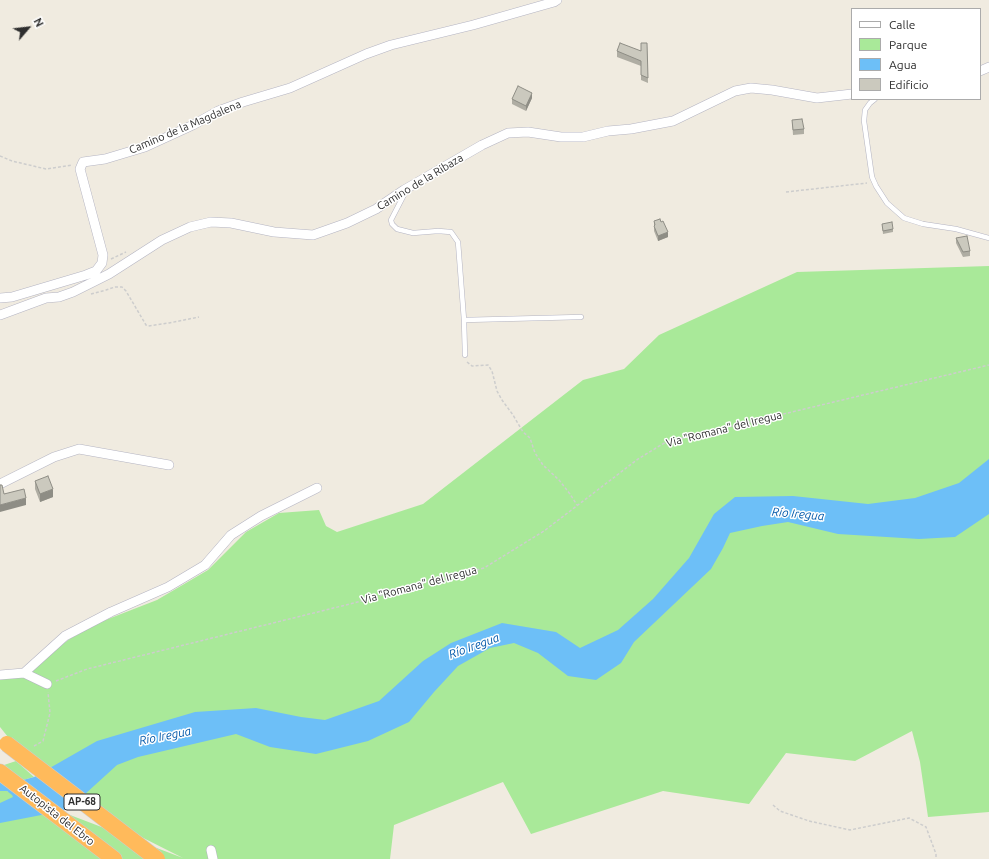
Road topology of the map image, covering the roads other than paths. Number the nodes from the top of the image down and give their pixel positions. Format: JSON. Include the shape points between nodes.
{"nodes":[{"id":1,"x":557,"y":0,"type":"edge"},
{"id":2,"x":851,"y":94,"type":"edge"},
{"id":3,"x":874,"y":100,"type":"edge"},
{"id":4,"x":408,"y":187,"type":"junction"},
{"id":5,"x":989,"y":238,"type":"edge"},
{"id":6,"x":0,"y":298,"type":"edge"},
{"id":7,"x":0,"y":315,"type":"edge"},
{"id":8,"x":582,"y":317,"type":"dead end"},
{"id":9,"x":464,"y":320,"type":"junction"},
{"id":10,"x":465,"y":355,"type":"road end"},
{"id":11,"x":169,"y":466,"type":"dead end"},
{"id":12,"x":0,"y":484,"type":"edge"},
{"id":13,"x":317,"y":488,"type":"dead end"},
{"id":14,"x":24,"y":673,"type":"junction"},
{"id":15,"x":0,"y":675,"type":"edge"},
{"id":16,"x":47,"y":684,"type":"road end"},
{"id":17,"x":4,"y":741,"type":"edge"},
{"id":18,"x":0,"y":772,"type":"edge"},
{"id":19,"x":114,"y":859,"type":"edge"},
{"id":20,"x":157,"y":859,"type":"edge"}],
"edges":[{"from":1,"to":6,"type":"street","name":"Camino de la Magdalena","via":[[473,25],[391,45],[290,88],[218,111],[144,147],[105,160],[83,162],[80,169],[103,254],[102,263],[96,271],[86,275],[12,297]]},
{"from":2,"to":4,"type":"street","name":"Camino de la Ribaza","via":[[816,98],[751,88],[735,91],[680,118],[666,122],[583,137],[528,132],[508,133]]},
{"from":3,"to":5,"type":"lane","via":[[864,110],[864,121],[874,182],[887,203],[904,218]]},
{"from":4,"to":7,"type":"street","name":"Camino de la Ribaza","via":[[376,209],[313,235],[274,232],[231,223],[211,222],[190,227],[162,240],[109,274],[79,289]]},
{"from":4,"to":9,"type":"lane","via":[[391,220],[392,224],[397,229],[413,233],[451,232],[458,242]]},
{"from":8,"to":9,"type":"lane"},
{"from":9,"to":10,"type":"lane"},
{"from":11,"to":12,"type":"street","via":[[78,449],[54,457]]},
{"from":13,"to":14,"type":"street","via":[[261,516],[231,535],[205,565],[168,587],[65,636]]},
{"from":14,"to":15,"type":"street"},
{"from":14,"to":16,"type":"street"},
{"from":17,"to":20,"type":"highway","number":"AP-68","bridge":true},
{"from":18,"to":19,"type":"highway","name":"Autopista del Ebro","number":"AP-68"}]}
